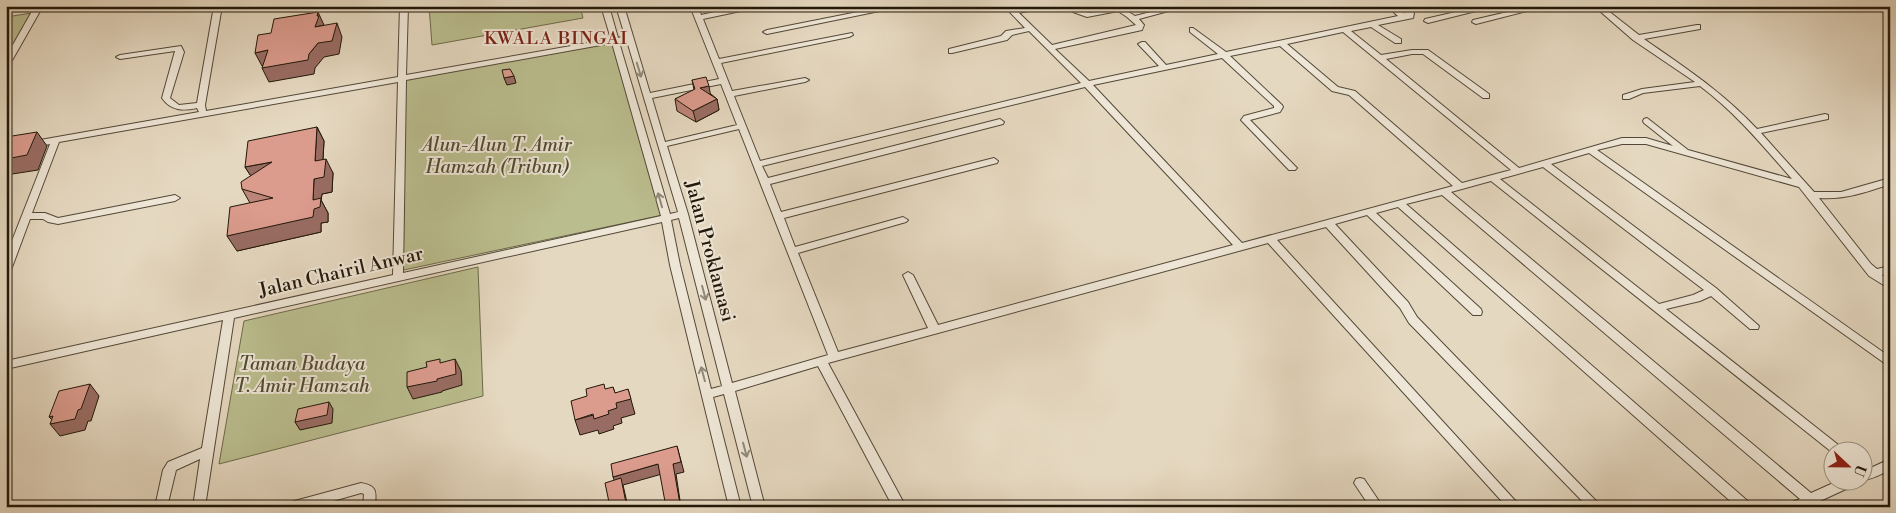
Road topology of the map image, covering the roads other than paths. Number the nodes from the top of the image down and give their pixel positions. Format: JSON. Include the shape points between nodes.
{"nodes":[{"id":1,"x":38,"y":6,"type":"edge"},
{"id":2,"x":218,"y":6,"type":"edge"},
{"id":3,"x":404,"y":6,"type":"edge"},
{"id":4,"x":605,"y":6,"type":"edge"},
{"id":5,"x":620,"y":6,"type":"edge"},
{"id":6,"x":694,"y":6,"type":"edge"},
{"id":7,"x":901,"y":6,"type":"edge"},
{"id":8,"x":1045,"y":6,"type":"edge"},
{"id":9,"x":1070,"y":6,"type":"edge"},
{"id":10,"x":1184,"y":6,"type":"edge"},
{"id":11,"x":1390,"y":6,"type":"edge"},
{"id":12,"x":1400,"y":6,"type":"edge"},
{"id":13,"x":1493,"y":6,"type":"edge"},
{"id":14,"x":1543,"y":6,"type":"edge"},
{"id":15,"x":1597,"y":6,"type":"edge"},
{"id":16,"x":750,"y":7,"type":"edge"},
{"id":17,"x":1118,"y":7,"type":"edge"},
{"id":18,"x":1010,"y":9,"type":"edge"},
{"id":19,"x":1407,"y":16,"type":"junction"},
{"id":20,"x":699,"y":18,"type":"junction"},
{"id":21,"x":1134,"y":18,"type":"junction"},
{"id":22,"x":1428,"y":21,"type":"dead end"},
{"id":23,"x":1476,"y":22,"type":"dead end"},
{"id":24,"x":1372,"y":24,"type":"junction"},
{"id":25,"x":1697,"y":27,"type":"dead end"},
{"id":26,"x":1029,"y":30,"type":"junction"},
{"id":27,"x":1193,"y":30,"type":"dead end"},
{"id":28,"x":1345,"y":30,"type":"junction"},
{"id":29,"x":767,"y":32,"type":"dead end"},
{"id":30,"x":849,"y":35,"type":"dead end"},
{"id":31,"x":629,"y":38,"type":"junction"},
{"id":32,"x":1636,"y":38,"type":"junction"},
{"id":33,"x":616,"y":41,"type":"junction"},
{"id":34,"x":1398,"y":41,"type":"dead end"},
{"id":35,"x":1281,"y":43,"type":"junction"},
{"id":36,"x":1142,"y":44,"type":"dead end"},
{"id":37,"x":1049,"y":48,"type":"junction"},
{"id":38,"x":952,"y":51,"type":"dead end"},
{"id":39,"x":1224,"y":55,"type":"junction"},
{"id":40,"x":120,"y":57,"type":"dead end"},
{"id":41,"x":1380,"y":58,"type":"junction"},
{"id":42,"x":716,"y":62,"type":"junction"},
{"id":43,"x":6,"y":64,"type":"edge"},
{"id":44,"x":1164,"y":68,"type":"junction"},
{"id":45,"x":402,"y":77,"type":"junction"},
{"id":46,"x":805,"y":80,"type":"dead end"},
{"id":47,"x":724,"y":81,"type":"junction"},
{"id":48,"x":1087,"y":84,"type":"junction"},
{"id":49,"x":1700,"y":84,"type":"junction"},
{"id":50,"x":729,"y":94,"type":"junction"},
{"id":51,"x":647,"y":96,"type":"junction"},
{"id":52,"x":1486,"y":96,"type":"dead end"},
{"id":53,"x":1626,"y":97,"type":"dead end"},
{"id":54,"x":201,"y":105,"type":"junction"},
{"id":55,"x":203,"y":114,"type":"junction"},
{"id":56,"x":1826,"y":117,"type":"dead end"},
{"id":57,"x":1647,"y":121,"type":"dead end"},
{"id":58,"x":1000,"y":122,"type":"dead end"},
{"id":59,"x":742,"y":126,"type":"junction"},
{"id":60,"x":1754,"y":132,"type":"junction"},
{"id":61,"x":55,"y":141,"type":"junction"},
{"id":62,"x":662,"y":145,"type":"junction"},
{"id":63,"x":1590,"y":149,"type":"junction"},
{"id":64,"x":6,"y":150,"type":"edge"},
{"id":65,"x":1688,"y":154,"type":"junction"},
{"id":66,"x":994,"y":161,"type":"dead end"},
{"id":67,"x":758,"y":164,"type":"junction"},
{"id":68,"x":1545,"y":164,"type":"junction"},
{"id":69,"x":1292,"y":168,"type":"dead end"},
{"id":70,"x":1518,"y":172,"type":"junction"},
{"id":71,"x":1493,"y":178,"type":"junction"},
{"id":72,"x":1890,"y":181,"type":"edge"},
{"id":73,"x":765,"y":182,"type":"junction"},
{"id":74,"x":1800,"y":184,"type":"junction"},
{"id":75,"x":1460,"y":187,"type":"junction"},
{"id":76,"x":1444,"y":191,"type":"junction"},
{"id":77,"x":1810,"y":194,"type":"junction"},
{"id":78,"x":174,"y":198,"type":"dead end"},
{"id":79,"x":1400,"y":203,"type":"junction"},
{"id":80,"x":1368,"y":211,"type":"junction"},
{"id":81,"x":683,"y":214,"type":"junction"},
{"id":82,"x":26,"y":216,"type":"junction"},
{"id":83,"x":779,"y":216,"type":"junction"},
{"id":84,"x":666,"y":218,"type":"junction"},
{"id":85,"x":904,"y":220,"type":"dead end"},
{"id":86,"x":1327,"y":222,"type":"junction"},
{"id":87,"x":1270,"y":239,"type":"junction"},
{"id":88,"x":1240,"y":247,"type":"junction"},
{"id":89,"x":793,"y":251,"type":"junction"},
{"id":90,"x":1890,"y":269,"type":"edge"},
{"id":91,"x":6,"y":270,"type":"edge"},
{"id":92,"x":1873,"y":274,"type":"junction"},
{"id":93,"x":908,"y":275,"type":"dead end"},
{"id":94,"x":398,"y":276,"type":"junction"},
{"id":95,"x":1890,"y":286,"type":"edge"},
{"id":96,"x":1712,"y":291,"type":"junction"},
{"id":97,"x":1657,"y":308,"type":"junction"},
{"id":98,"x":1477,"y":312,"type":"dead end"},
{"id":99,"x":229,"y":315,"type":"junction"},
{"id":100,"x":1754,"y":326,"type":"dead end"},
{"id":101,"x":935,"y":331,"type":"junction"},
{"id":102,"x":835,"y":358,"type":"junction"},
{"id":103,"x":821,"y":362,"type":"junction"},
{"id":104,"x":1890,"y":363,"type":"edge"},
{"id":105,"x":6,"y":365,"type":"edge"},
{"id":106,"x":729,"y":388,"type":"junction"},
{"id":107,"x":708,"y":394,"type":"junction"},
{"id":108,"x":1824,"y":440,"type":"edge"},
{"id":109,"x":207,"y":451,"type":"junction"},
{"id":110,"x":1890,"y":464,"type":"edge"},
{"id":111,"x":1874,"y":470,"type":"edge"},
{"id":112,"x":1360,"y":483,"type":"dead end"},
{"id":113,"x":1832,"y":490,"type":"edge"},
{"id":114,"x":1810,"y":500,"type":"junction"},
{"id":115,"x":161,"y":507,"type":"edge"},
{"id":116,"x":198,"y":507,"type":"edge"},
{"id":117,"x":291,"y":507,"type":"edge"},
{"id":118,"x":369,"y":507,"type":"edge"},
{"id":119,"x":735,"y":507,"type":"edge"},
{"id":120,"x":760,"y":507,"type":"edge"},
{"id":121,"x":900,"y":507,"type":"edge"},
{"id":122,"x":1378,"y":507,"type":"edge"},
{"id":123,"x":1516,"y":507,"type":"edge"},
{"id":124,"x":1596,"y":507,"type":"edge"},
{"id":125,"x":1746,"y":507,"type":"edge"},
{"id":126,"x":1794,"y":507,"type":"edge"}],
"edges":[{"from":1,"to":43,"type":"street"},
{"from":2,"to":54,"type":"street"},
{"from":3,"to":45,"type":"street"},
{"from":4,"to":33,"type":"street","name":"Jalan Proklamasi"},
{"from":5,"to":31,"type":"street","name":"Jalan Proklamasi"},
{"from":6,"to":20,"type":"street"},
{"from":7,"to":29,"type":"street"},
{"from":8,"to":18,"type":"street"},
{"from":9,"to":17,"type":"street","via":[[1079,14],[1087,15]]},
{"from":10,"to":21,"type":"street"},
{"from":11,"to":19,"type":"street"},
{"from":12,"to":19,"type":"street","via":[[1410,13]]},
{"from":13,"to":22,"type":"street"},
{"from":14,"to":23,"type":"street"},
{"from":15,"to":32,"type":"street"},
{"from":16,"to":20,"type":"street"},
{"from":17,"to":21,"type":"street"},
{"from":18,"to":26,"type":"street"},
{"from":19,"to":24,"type":"street"},
{"from":20,"to":42,"type":"street"},
{"from":21,"to":37,"type":"street","via":[[1139,28]]},
{"from":24,"to":28,"type":"street"},
{"from":24,"to":34,"type":"street"},
{"from":25,"to":32,"type":"street"},
{"from":26,"to":37,"type":"street"},
{"from":26,"to":38,"type":"street"},
{"from":27,"to":39,"type":"street"},
{"from":28,"to":35,"type":"street"},
{"from":28,"to":41,"type":"street"},
{"from":30,"to":42,"type":"street"},
{"from":31,"to":33,"type":"street"},
{"from":31,"to":51,"type":"street","name":"Jalan Proklamasi","one_way":true},
{"from":32,"to":49,"type":"street"},
{"from":33,"to":45,"type":"street"},
{"from":84,"to":33,"type":"street","name":"Jalan Proklamasi","one_way":true},
{"from":35,"to":39,"type":"street"},
{"from":35,"to":75,"type":"street","via":[[1335,89],[1352,93]]},
{"from":36,"to":44,"type":"street"},
{"from":37,"to":48,"type":"street"},
{"from":39,"to":44,"type":"street"},
{"from":39,"to":69,"type":"street","via":[[1279,107],[1245,120]]},
{"from":40,"to":54,"type":"street","via":[[178,48],[180,52],[166,98],[168,104],[187,108]]},
{"from":41,"to":52,"type":"street","via":[[1425,52]]},
{"from":41,"to":70,"type":"street"},
{"from":42,"to":47,"type":"street"},
{"from":44,"to":48,"type":"street"},
{"from":45,"to":55,"type":"street"},
{"from":45,"to":94,"type":"street"},
{"from":46,"to":50,"type":"street"},
{"from":47,"to":50,"type":"street"},
{"from":47,"to":51,"type":"street"},
{"from":48,"to":67,"type":"street"},
{"from":48,"to":88,"type":"street"},
{"from":49,"to":53,"type":"street","via":[[1642,91]]},
{"from":49,"to":60,"type":"street","via":[[1721,98]]},
{"from":50,"to":59,"type":"street"},
{"from":51,"to":62,"type":"street","name":"Jalan Proklamasi"},
{"from":54,"to":55,"type":"street"},
{"from":55,"to":61,"type":"street"},
{"from":56,"to":60,"type":"street"},
{"from":57,"to":65,"type":"street"},
{"from":58,"to":73,"type":"street"},
{"from":59,"to":62,"type":"street"},
{"from":59,"to":67,"type":"street"},
{"from":60,"to":74,"type":"street"},
{"from":61,"to":64,"type":"street"},
{"from":61,"to":82,"type":"street"},
{"from":62,"to":81,"type":"street","name":"Jalan Proklamasi"},
{"from":63,"to":65,"type":"street","via":[[1622,141],[1646,141]]},
{"from":63,"to":68,"type":"street"},
{"from":63,"to":104,"type":"street"},
{"from":65,"to":74,"type":"street"},
{"from":66,"to":83,"type":"street"},
{"from":67,"to":73,"type":"street"},
{"from":68,"to":70,"type":"street"},
{"from":68,"to":96,"type":"street"},
{"from":70,"to":71,"type":"street"},
{"from":71,"to":75,"type":"street"},
{"from":71,"to":97,"type":"street"},
{"from":72,"to":77,"type":"street","via":[[1840,196]]},
{"from":73,"to":83,"type":"street"},
{"from":74,"to":77,"type":"street"},
{"from":75,"to":76,"type":"street"},
{"from":76,"to":79,"type":"street"},
{"from":76,"to":114,"type":"street"},
{"from":77,"to":92,"type":"street"},
{"from":78,"to":82,"type":"street","via":[[58,221],[45,216]]},
{"from":79,"to":80,"type":"street"},
{"from":79,"to":125,"type":"street"},
{"from":80,"to":86,"type":"street"},
{"from":80,"to":98,"type":"street"},
{"from":81,"to":84,"type":"street","name":"Jalan Chairil Anwar"},
{"from":81,"to":106,"type":"street","name":"Jalan Proklamasi","one_way":true},
{"from":82,"to":91,"type":"street"},
{"from":83,"to":89,"type":"street"},
{"from":84,"to":94,"type":"street","name":"Jalan Chairil Anwar"},
{"from":107,"to":84,"type":"street","name":"Jalan Proklamasi","one_way":true},
{"from":85,"to":89,"type":"street"},
{"from":86,"to":87,"type":"street"},
{"from":86,"to":124,"type":"street","via":[[1413,320]]},
{"from":87,"to":88,"type":"street"},
{"from":87,"to":123,"type":"street"},
{"from":88,"to":101,"type":"street"},
{"from":89,"to":102,"type":"street"},
{"from":90,"to":92,"type":"street"},
{"from":92,"to":95,"type":"street"},
{"from":93,"to":101,"type":"street"},
{"from":94,"to":99,"type":"street","name":"Jalan Chairil Anwar"},
{"from":96,"to":97,"type":"street"},
{"from":96,"to":100,"type":"street"},
{"from":97,"to":108,"type":"street"},
{"from":99,"to":105,"type":"street","name":"Jalan Chairil Anwar"},
{"from":99,"to":109,"type":"street"},
{"from":101,"to":102,"type":"street"},
{"from":102,"to":103,"type":"street"},
{"from":103,"to":106,"type":"street"},
{"from":103,"to":121,"type":"street"},
{"from":106,"to":107,"type":"street"},
{"from":106,"to":120,"type":"street","name":"Jalan Proklamasi","one_way":true},
{"from":107,"to":119,"type":"street","name":"Jalan Proklamasi"},
{"from":109,"to":115,"type":"street","via":[[172,466]]},
{"from":109,"to":116,"type":"street"},
{"from":110,"to":111,"type":"street"},
{"from":112,"to":122,"type":"street"},
{"from":113,"to":114,"type":"street"},
{"from":114,"to":126,"type":"street"},
{"from":117,"to":118,"type":"street","via":[[360,488],[370,493]]}]}
